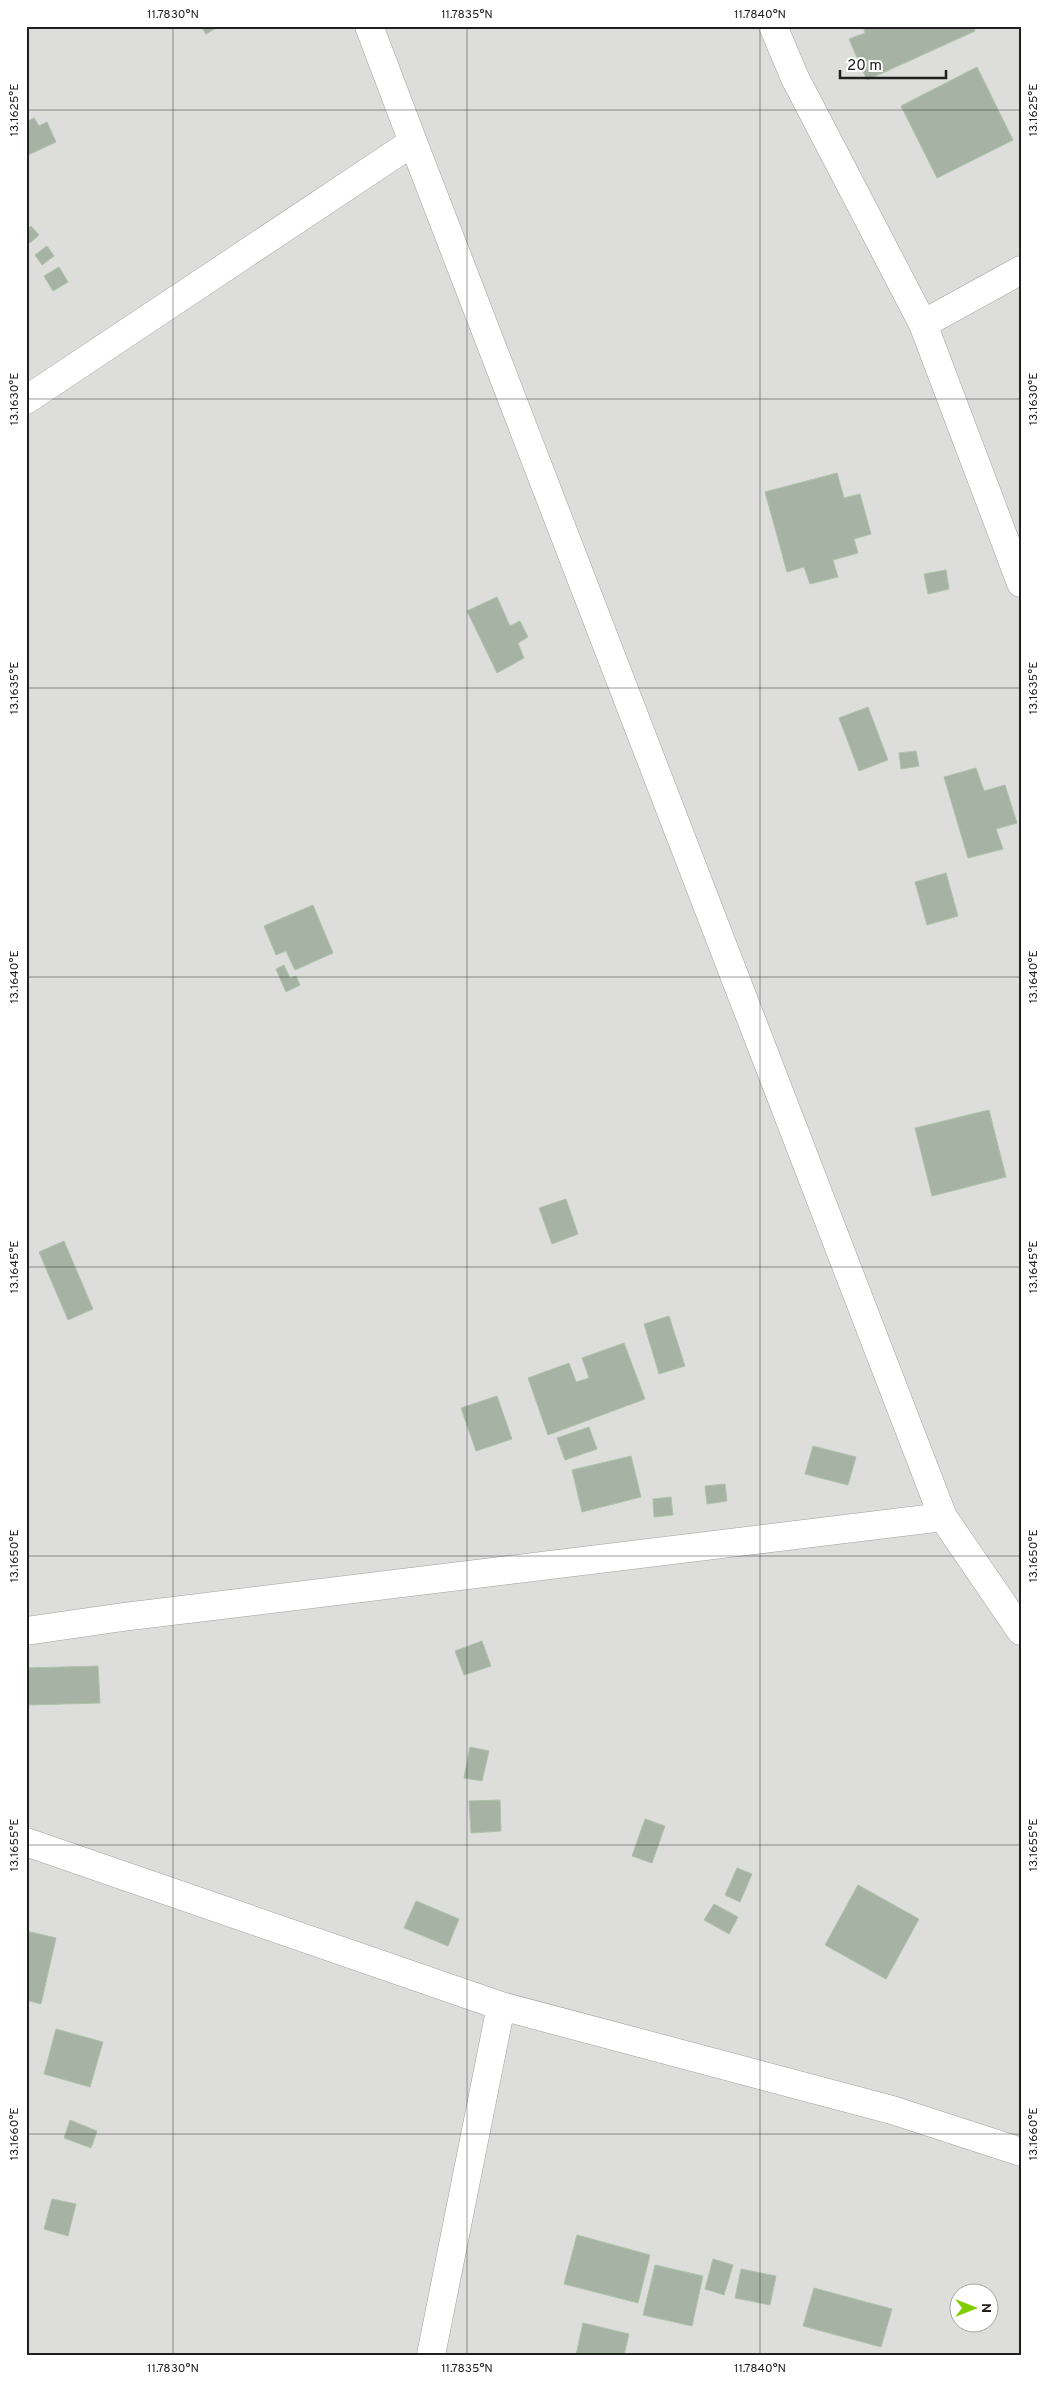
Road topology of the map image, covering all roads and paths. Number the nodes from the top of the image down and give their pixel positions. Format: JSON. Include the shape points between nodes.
{"nodes":[{"id":1,"x":369,"y":26,"type":"edge"},
{"id":2,"x":773,"y":26,"type":"edge"},
{"id":3,"x":413,"y":142,"type":"junction"},
{"id":4,"x":1021,"y":270,"type":"edge"},
{"id":5,"x":923,"y":324,"type":"junction"},
{"id":6,"x":26,"y":400,"type":"edge"},
{"id":7,"x":1021,"y":584,"type":"edge"},
{"id":8,"x":943,"y":1517,"type":"junction"},
{"id":9,"x":26,"y":1630,"type":"edge"},
{"id":10,"x":1021,"y":1631,"type":"edge"},
{"id":11,"x":26,"y":1842,"type":"edge"},
{"id":12,"x":501,"y":2006,"type":"junction"},
{"id":13,"x":1021,"y":2152,"type":"edge"},
{"id":14,"x":431,"y":2355,"type":"edge"}],
"edges":[{"from":1,"to":3,"type":"street"},
{"from":2,"to":5,"type":"street","via":[[795,78]]},
{"from":3,"to":6,"type":"street"},
{"from":3,"to":8,"type":"street"},
{"from":4,"to":5,"type":"street"},
{"from":5,"to":7,"type":"street"},
{"from":8,"to":9,"type":"street"},
{"from":8,"to":10,"type":"street"},
{"from":11,"to":12,"type":"street"},
{"from":12,"to":13,"type":"street","via":[[892,2110]]},
{"from":12,"to":14,"type":"street"}]}
